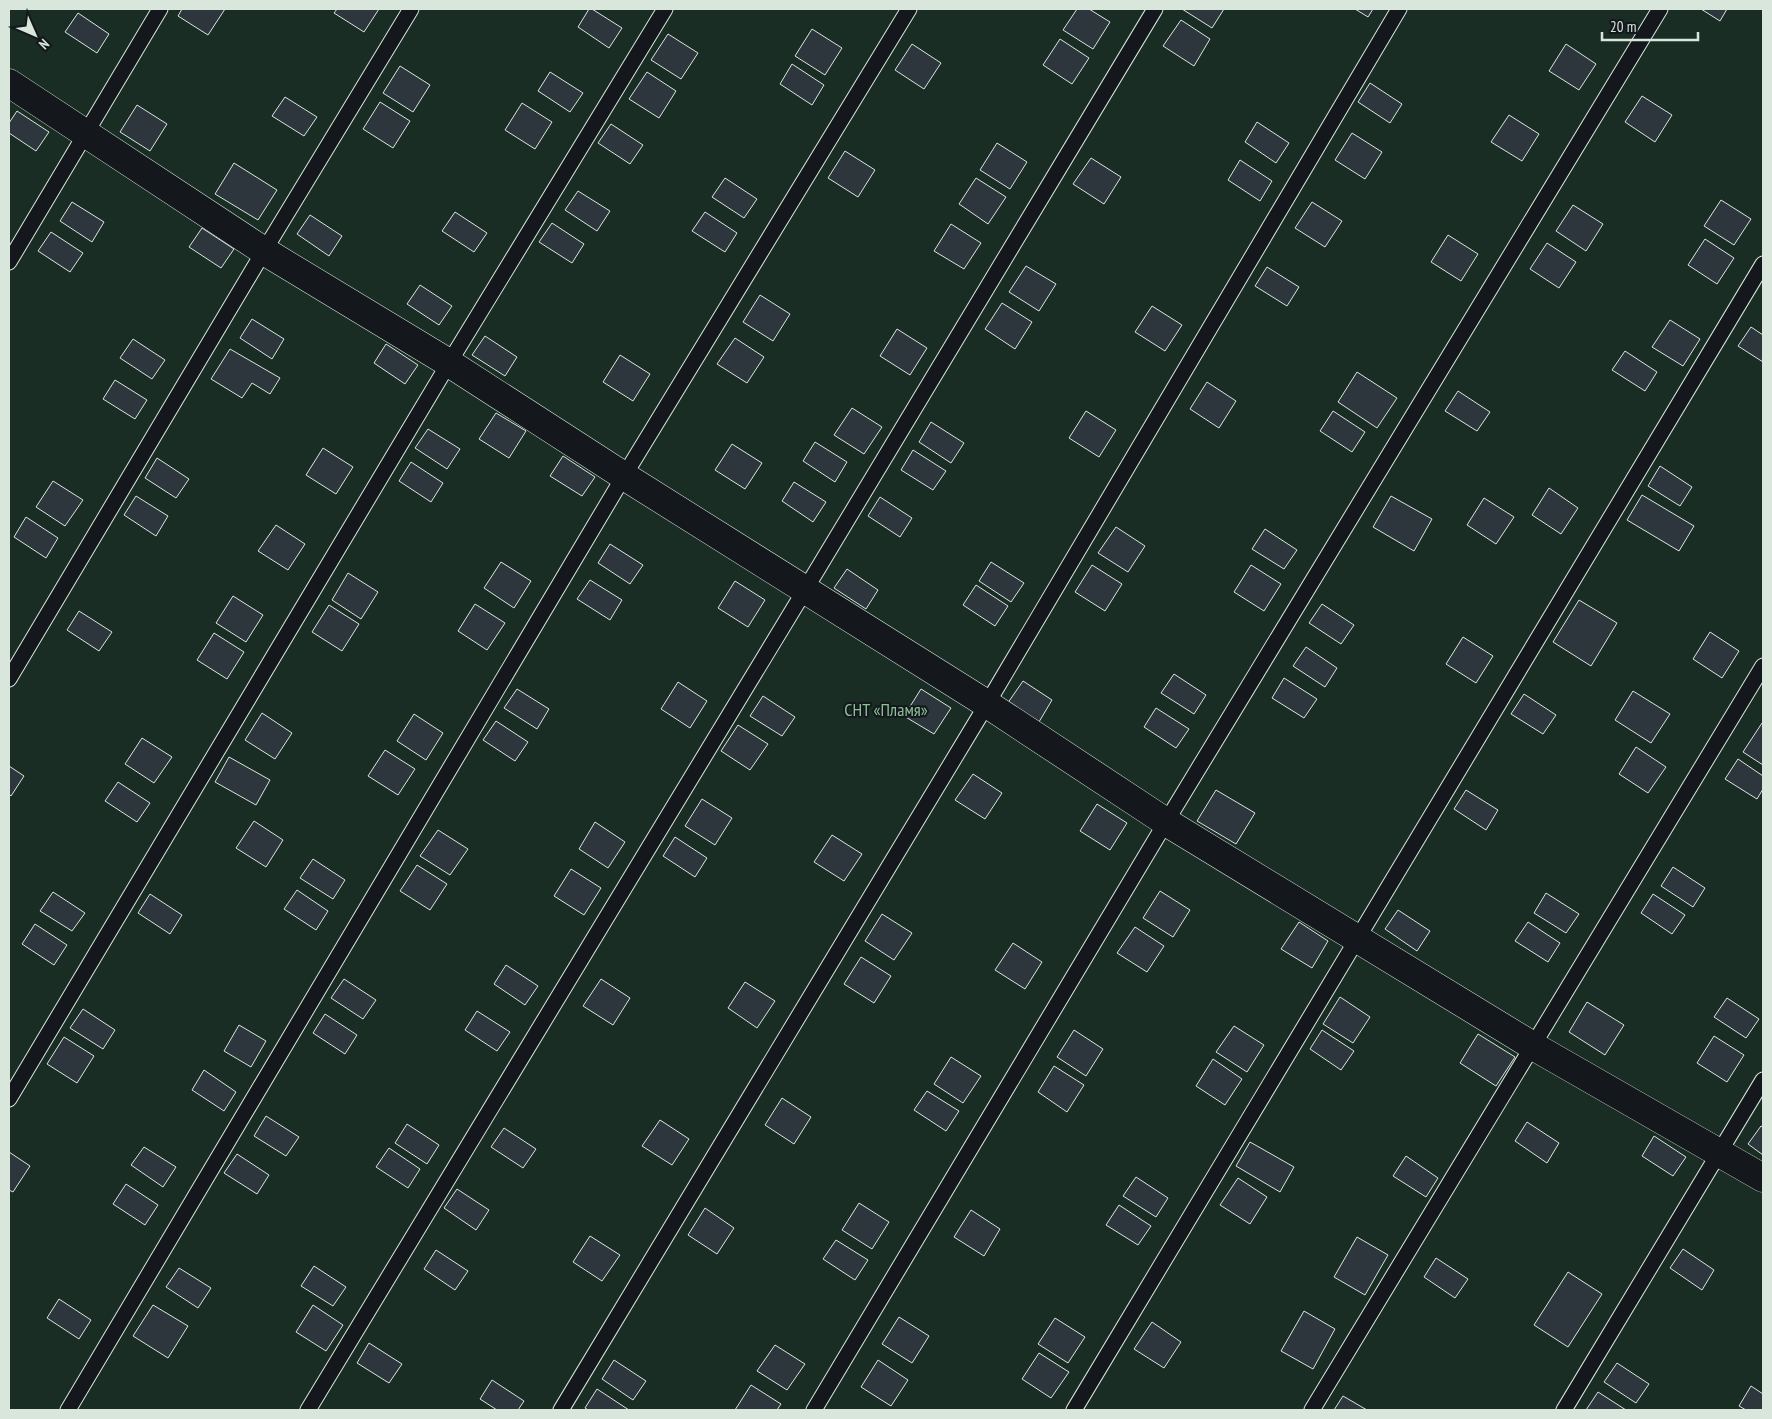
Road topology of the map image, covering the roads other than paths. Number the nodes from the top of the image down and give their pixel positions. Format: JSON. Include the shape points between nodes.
{"nodes":[{"id":1,"x":160,"y":9,"type":"edge"},
{"id":2,"x":412,"y":9,"type":"edge"},
{"id":3,"x":665,"y":9,"type":"edge"},
{"id":4,"x":909,"y":9,"type":"edge"},
{"id":5,"x":1155,"y":9,"type":"edge"},
{"id":6,"x":1399,"y":9,"type":"edge"},
{"id":7,"x":1660,"y":9,"type":"edge"},
{"id":8,"x":9,"y":83,"type":"edge"},
{"id":9,"x":86,"y":133,"type":"junction"},
{"id":10,"x":264,"y":251,"type":"junction"},
{"id":11,"x":9,"y":262,"type":"edge"},
{"id":12,"x":1763,"y":264,"type":"edge"},
{"id":13,"x":449,"y":363,"type":"junction"},
{"id":14,"x":624,"y":476,"type":"junction"},
{"id":15,"x":805,"y":590,"type":"junction"},
{"id":16,"x":1763,"y":666,"type":"edge"},
{"id":17,"x":9,"y":679,"type":"edge"},
{"id":18,"x":987,"y":704,"type":"junction"},
{"id":19,"x":1166,"y":822,"type":"junction"},
{"id":20,"x":1357,"y":938,"type":"junction"},
{"id":21,"x":1533,"y":1046,"type":"junction"},
{"id":22,"x":1763,"y":1080,"type":"edge"},
{"id":23,"x":9,"y":1099,"type":"edge"},
{"id":24,"x":1720,"y":1152,"type":"junction"},
{"id":25,"x":1763,"y":1178,"type":"edge"},
{"id":26,"x":68,"y":1410,"type":"edge"},
{"id":27,"x":308,"y":1410,"type":"edge"},
{"id":28,"x":561,"y":1410,"type":"edge"},
{"id":29,"x":814,"y":1410,"type":"edge"},
{"id":30,"x":1074,"y":1410,"type":"edge"},
{"id":31,"x":1312,"y":1410,"type":"edge"},
{"id":32,"x":1564,"y":1410,"type":"edge"}],
"edges":[{"from":1,"to":9,"type":"lane"},
{"from":2,"to":10,"type":"lane"},
{"from":3,"to":13,"type":"lane"},
{"from":4,"to":14,"type":"lane"},
{"from":5,"to":15,"type":"lane"},
{"from":6,"to":18,"type":"lane"},
{"from":7,"to":19,"type":"lane"},
{"from":8,"to":9,"type":"street"},
{"from":9,"to":10,"type":"street"},
{"from":9,"to":11,"type":"lane"},
{"from":10,"to":13,"type":"street"},
{"from":10,"to":17,"type":"lane"},
{"from":12,"to":20,"type":"lane"},
{"from":13,"to":14,"type":"street"},
{"from":13,"to":23,"type":"lane"},
{"from":14,"to":15,"type":"street"},
{"from":14,"to":26,"type":"lane"},
{"from":15,"to":18,"type":"street"},
{"from":15,"to":27,"type":"lane"},
{"from":16,"to":21,"type":"lane"},
{"from":18,"to":19,"type":"street"},
{"from":18,"to":28,"type":"lane"},
{"from":19,"to":20,"type":"street"},
{"from":19,"to":29,"type":"lane"},
{"from":20,"to":21,"type":"street"},
{"from":20,"to":30,"type":"lane"},
{"from":21,"to":24,"type":"street"},
{"from":21,"to":31,"type":"lane"},
{"from":22,"to":24,"type":"lane"},
{"from":24,"to":25,"type":"street"},
{"from":24,"to":32,"type":"lane"}]}
